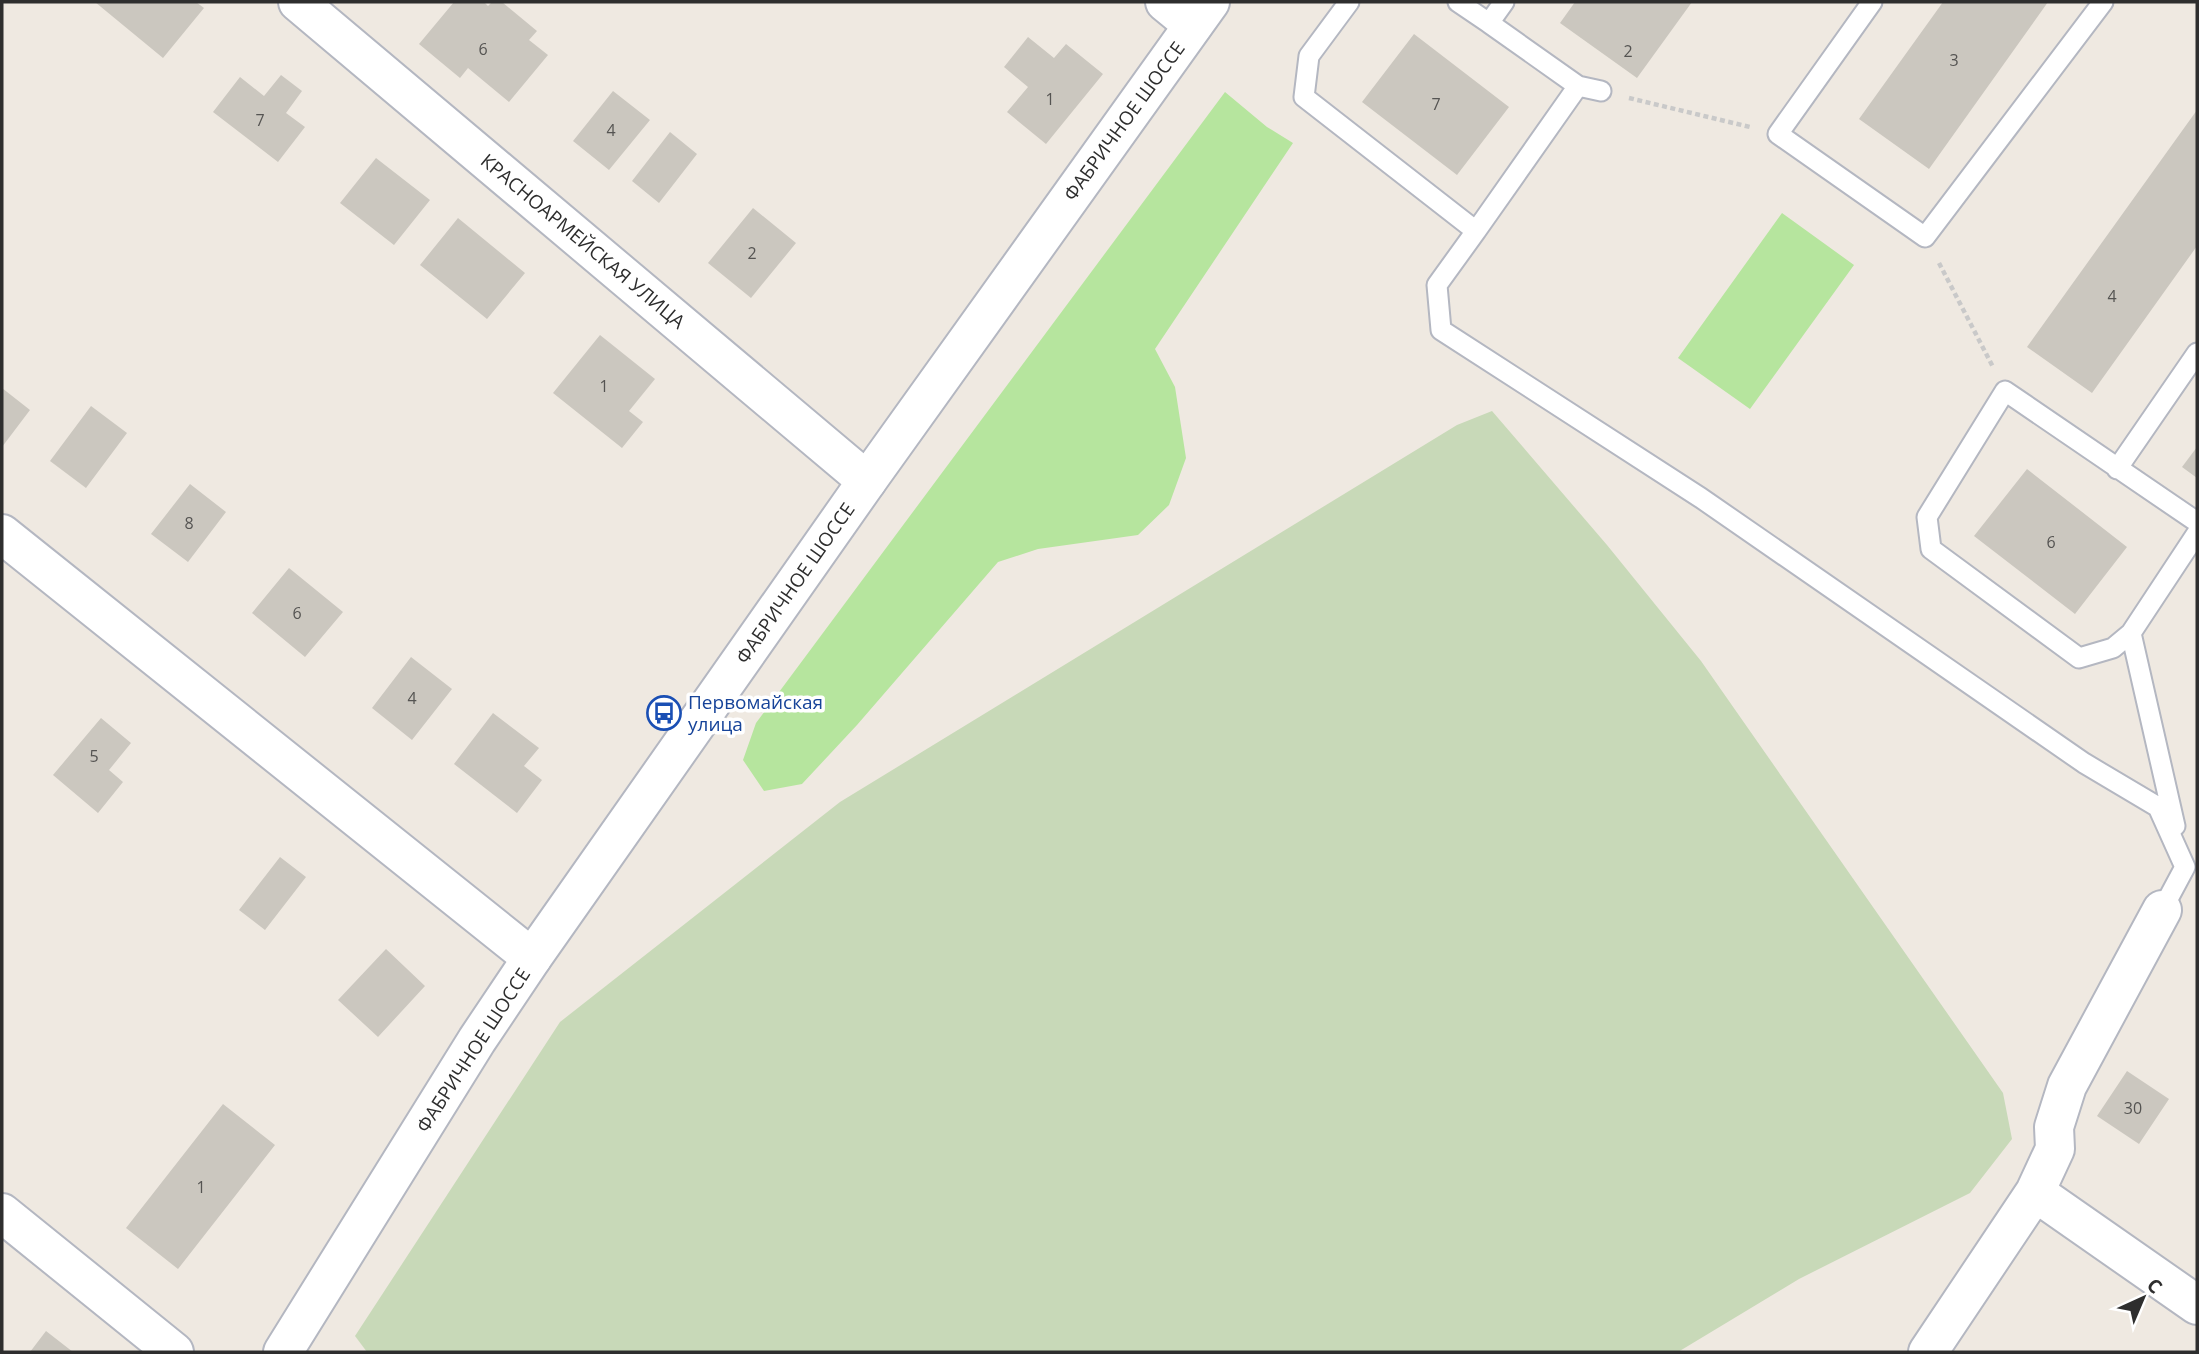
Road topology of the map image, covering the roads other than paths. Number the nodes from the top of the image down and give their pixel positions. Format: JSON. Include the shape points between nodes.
{"nodes":[{"id":1,"x":298,"y":2,"type":"edge"},
{"id":2,"x":1349,"y":2,"type":"edge"},
{"id":3,"x":1458,"y":2,"type":"edge"},
{"id":4,"x":1504,"y":2,"type":"edge"},
{"id":5,"x":1872,"y":2,"type":"edge"},
{"id":6,"x":2103,"y":2,"type":"edge"},
{"id":7,"x":1189,"y":10,"type":"edge"},
{"id":8,"x":1489,"y":23,"type":"junction"},
{"id":9,"x":1578,"y":86,"type":"junction"},
{"id":10,"x":1601,"y":91,"type":"road end"},
{"id":11,"x":1476,"y":231,"type":"junction"},
{"id":12,"x":2197,"y":353,"type":"edge"},
{"id":13,"x":2118,"y":469,"type":"junction"},
{"id":14,"x":867,"y":481,"type":"junction"},
{"id":15,"x":2197,"y":522,"type":"edge"},
{"id":16,"x":2197,"y":533,"type":"edge"},
{"id":17,"x":2,"y":534,"type":"edge"},
{"id":18,"x":2131,"y":633,"type":"junction"},
{"id":19,"x":2185,"y":867,"type":"junction"},
{"id":20,"x":2162,"y":910,"type":"joint"},
{"id":21,"x":532,"y":958,"type":"junction"},
{"id":22,"x":2035,"y":1192,"type":"junction"},
{"id":23,"x":2,"y":1213,"type":"edge"},
{"id":24,"x":2197,"y":1305,"type":"edge"},
{"id":25,"x":174,"y":1352,"type":"edge"},
{"id":26,"x":283,"y":1352,"type":"edge"},
{"id":27,"x":1928,"y":1352,"type":"edge"}],
"edges":[{"from":1,"to":14,"type":"street","name":"КРАСНОАРМЕЙСКАЯ УЛИЦА"},
{"from":2,"to":11,"type":"lane","via":[[1309,56],[1304,97]]},
{"from":3,"to":8,"type":"lane"},
{"from":4,"to":8,"type":"lane"},
{"from":5,"to":6,"type":"lane","via":[[1778,134],[1925,237]]},
{"from":7,"to":14,"type":"street","name":"ФАБРИЧНОЕ ШОССЕ"},
{"from":8,"to":9,"type":"lane"},
{"from":9,"to":10,"type":"lane"},
{"from":9,"to":11,"type":"lane"},
{"from":11,"to":19,"type":"lane","via":[[1437,285],[1441,330],[1701,498],[2084,763],[2158,807]]},
{"from":12,"to":13,"type":"lane"},
{"from":13,"to":15,"type":"lane"},
{"from":13,"to":18,"type":"lane","via":[[2005,391],[1927,517],[1931,549],[2079,658],[2113,648]]},
{"from":14,"to":21,"type":"street","name":"ФАБРИЧНОЕ ШОССЕ"},
{"from":16,"to":18,"type":"lane"},
{"from":17,"to":21,"type":"street"},
{"from":18,"to":19,"type":"lane"},
{"from":19,"to":20,"type":"lane"},
{"from":20,"to":22,"type":"street","via":[[2067,1086],[2054,1127],[2055,1149]]},
{"from":21,"to":26,"type":"street","name":"ФАБРИЧНОЕ ШОССЕ"},
{"from":22,"to":24,"type":"street"},
{"from":22,"to":27,"type":"street"},
{"from":23,"to":25,"type":"street"}]}
